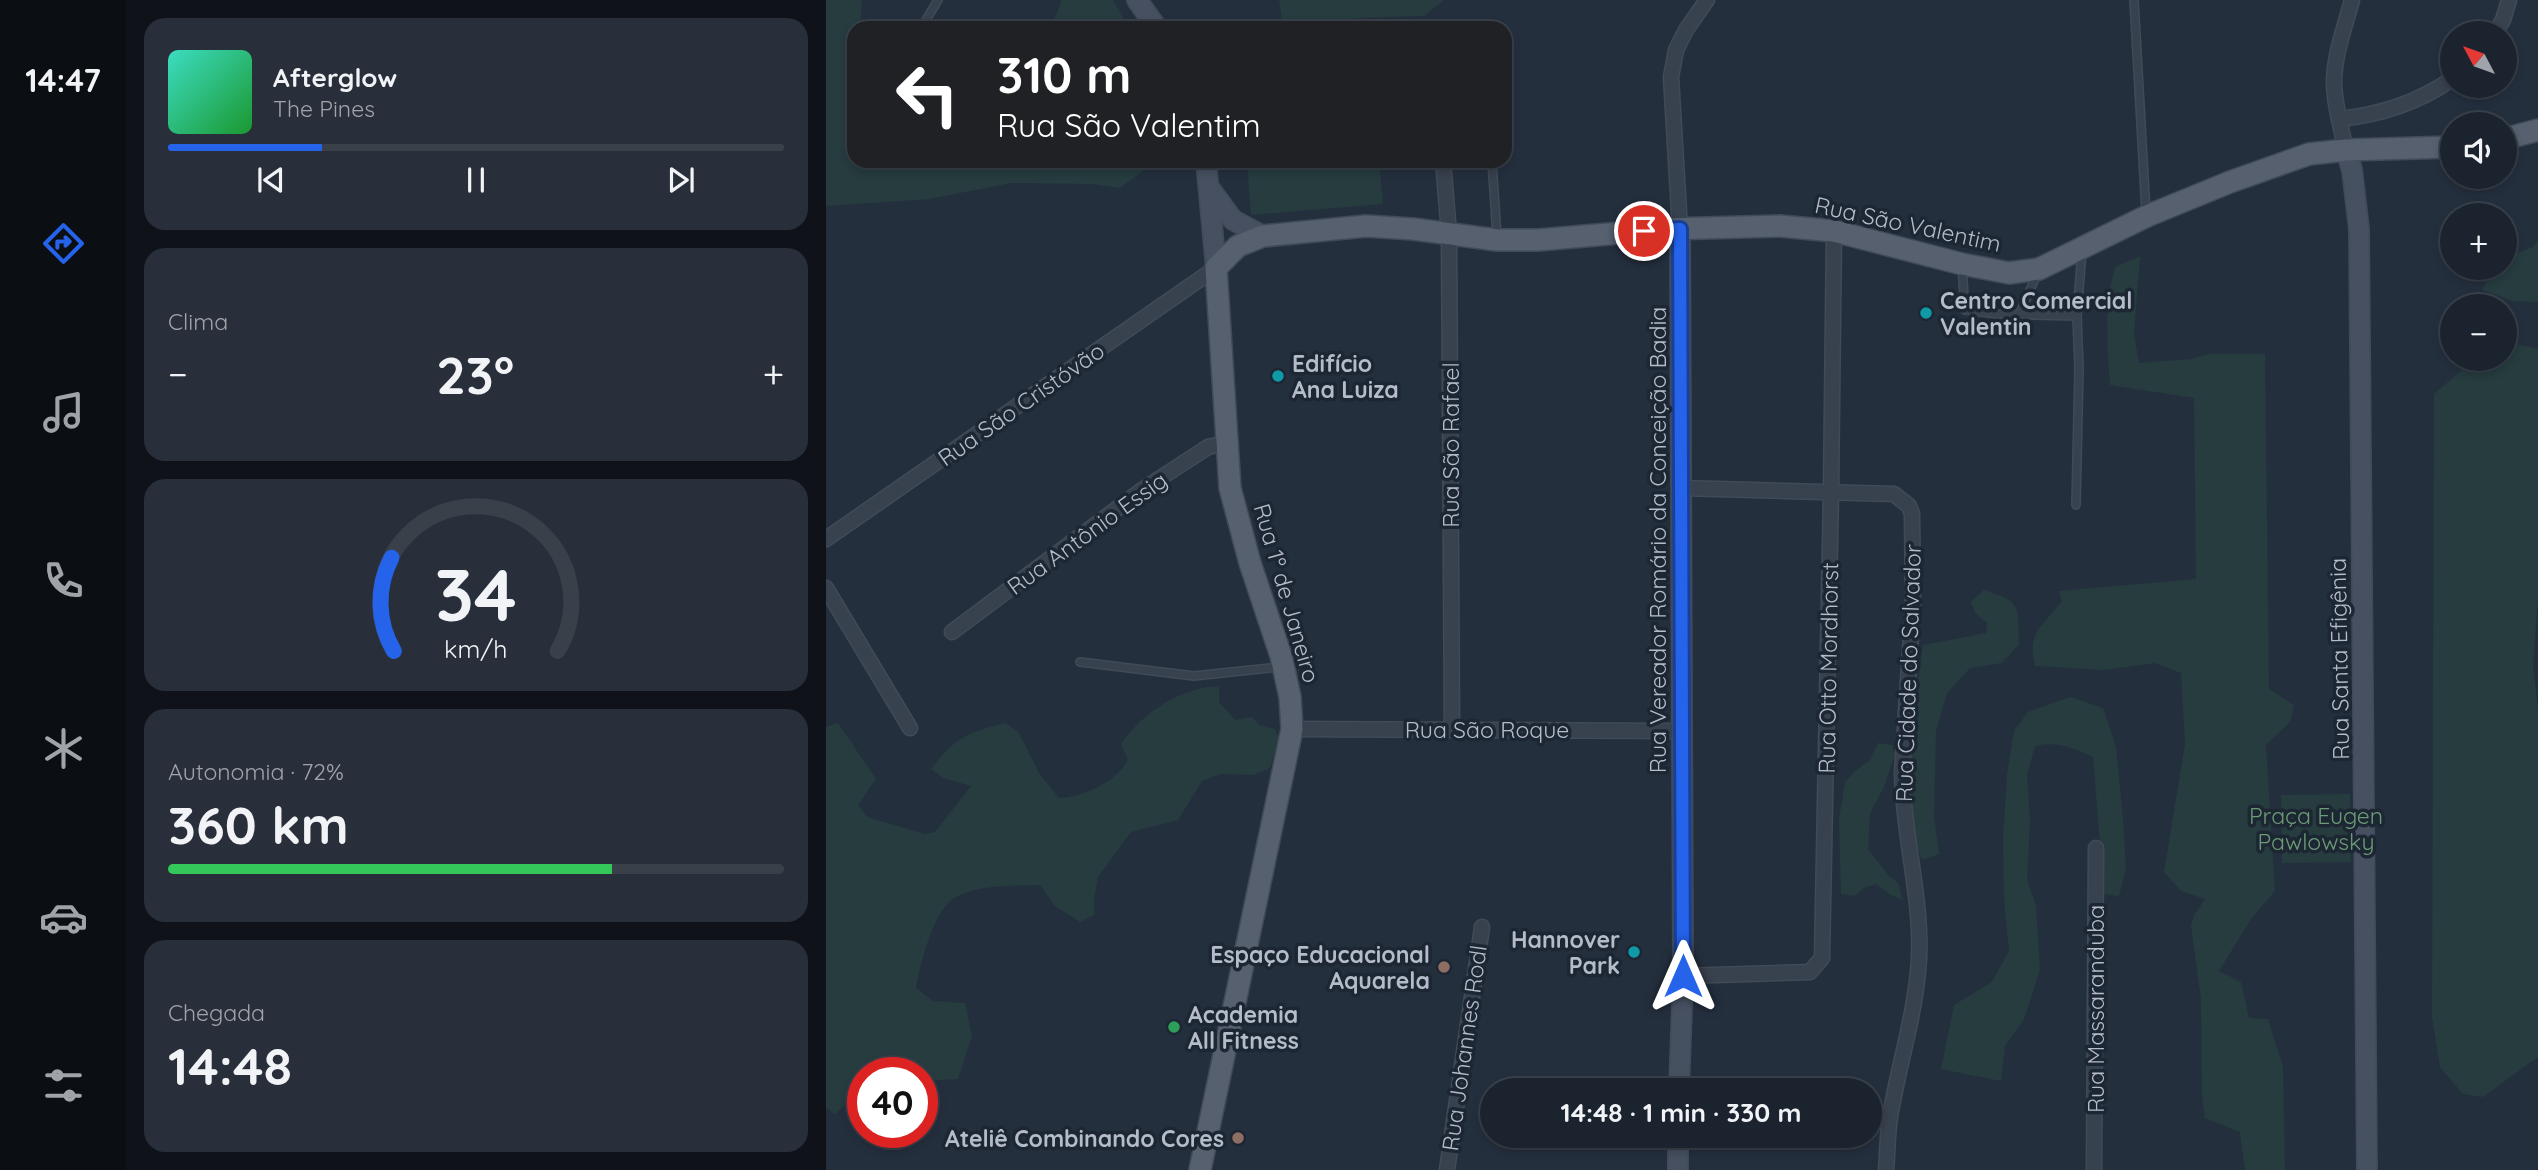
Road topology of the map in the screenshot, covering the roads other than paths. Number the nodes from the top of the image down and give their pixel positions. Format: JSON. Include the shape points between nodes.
{"nodes":[{"id":1,"x":938,"y":0,"type":"edge"},
{"id":2,"x":1137,"y":0,"type":"edge"},
{"id":3,"x":1707,"y":0,"type":"edge"},
{"id":4,"x":2134,"y":0,"type":"edge"},
{"id":5,"x":2352,"y":0,"type":"edge"},
{"id":6,"x":2509,"y":0,"type":"edge"},
{"id":7,"x":925,"y":21,"type":"edge"},
{"id":8,"x":1152,"y":21,"type":"edge"},
{"id":9,"x":2502,"y":21,"type":"edge"},
{"id":10,"x":2440,"y":87,"type":"edge"},
{"id":11,"x":2339,"y":119,"type":"junction"},
{"id":12,"x":2538,"y":130,"type":"edge"},
{"id":13,"x":2517,"y":136,"type":"edge"},
{"id":14,"x":2440,"y":147,"type":"edge"},
{"id":15,"x":2346,"y":150,"type":"junction"},
{"id":16,"x":1207,"y":168,"type":"edge"},
{"id":17,"x":1444,"y":168,"type":"edge"},
{"id":18,"x":1492,"y":168,"type":"edge"},
{"id":19,"x":1210,"y":189,"type":"junction"},
{"id":20,"x":2147,"y":216,"type":"junction"},
{"id":21,"x":1680,"y":229,"type":"junction"},
{"id":22,"x":1834,"y":231,"type":"junction"},
{"id":23,"x":1449,"y":234,"type":"junction"},
{"id":24,"x":1263,"y":236,"type":"junction"},
{"id":25,"x":1497,"y":240,"type":"junction"},
{"id":26,"x":2082,"y":249,"type":"junction"},
{"id":27,"x":1962,"y":264,"type":"junction"},
{"id":28,"x":1216,"y":268,"type":"junction"},
{"id":29,"x":2039,"y":269,"type":"junction"},
{"id":30,"x":2020,"y":313,"type":"junction"},
{"id":31,"x":2077,"y":316,"type":"junction"},
{"id":32,"x":1226,"y":443,"type":"junction"},
{"id":33,"x":1681,"y":488,"type":"junction"},
{"id":34,"x":1831,"y":492,"type":"junction"},
{"id":35,"x":2076,"y":505,"type":"dead end"},
{"id":36,"x":826,"y":539,"type":"edge"},
{"id":37,"x":826,"y":588,"type":"edge"},
{"id":38,"x":952,"y":632,"type":"dead end"},
{"id":39,"x":1080,"y":662,"type":"dead end"},
{"id":40,"x":1284,"y":667,"type":"junction"},
{"id":41,"x":910,"y":728,"type":"dead end"},
{"id":42,"x":1292,"y":729,"type":"junction"},
{"id":43,"x":1452,"y":729,"type":"junction"},
{"id":44,"x":1683,"y":731,"type":"junction"},
{"id":45,"x":2096,"y":848,"type":"dead end"},
{"id":46,"x":1482,"y":927,"type":"dead end"},
{"id":47,"x":1683,"y":976,"type":"junction"},
{"id":48,"x":1679,"y":1078,"type":"edge"},
{"id":49,"x":1678,"y":1148,"type":"edge"},
{"id":50,"x":1200,"y":1170,"type":"edge"},
{"id":51,"x":1447,"y":1170,"type":"edge"},
{"id":52,"x":1678,"y":1170,"type":"edge"},
{"id":53,"x":1886,"y":1170,"type":"edge"},
{"id":54,"x":2094,"y":1170,"type":"edge"},
{"id":55,"x":2367,"y":1170,"type":"edge"}],
"edges":[{"from":1,"to":7,"type":"lane"},
{"from":2,"to":8,"type":"street"},
{"from":3,"to":21,"type":"street","name":"Rua Vereador Romário da Conceição Badia","via":[[1676,50],[1671,77]]},
{"from":4,"to":20,"type":"lane"},
{"from":5,"to":11,"type":"street","via":[[2334,79]]},
{"from":6,"to":9,"type":"street"},
{"from":10,"to":11,"type":"street","via":[[2417,101]]},
{"from":11,"to":15,"type":"street"},
{"from":12,"to":13,"type":"main road"},
{"from":14,"to":15,"type":"main road","name":"Rua São Valentim"},
{"from":15,"to":20,"type":"main road","name":"Rua São Valentim","via":[[2277,164]]},
{"from":15,"to":55,"type":"street","name":"Rua Santa Efigênia","via":[[2359,229]]},
{"from":16,"to":19,"type":"street","name":"Rua 1º de Janeiro"},
{"from":17,"to":23,"type":"street","name":"Rua São Rafael"},
{"from":18,"to":25,"type":"lane"},
{"from":19,"to":24,"type":"street","name":"Rua 1º de Janeiro","via":[[1233,220]]},
{"from":19,"to":28,"type":"street","name":"Rua 1º de Janeiro"},
{"from":20,"to":26,"type":"main road","name":"Rua São Valentim"},
{"from":21,"to":22,"type":"main road","name":"Rua São Valentim","via":[[1780,226]]},
{"from":21,"to":25,"type":"main road","name":"Rua São Valentim"},
{"from":21,"to":33,"type":"street","name":"Rua Vereador Romário da Conceição Badia"},
{"from":22,"to":27,"type":"main road","name":"Rua São Valentim"},
{"from":22,"to":34,"type":"street","name":"Rua Otto Mordhorst"},
{"from":23,"to":24,"type":"main road","name":"Rua São Valentim","via":[[1366,226]]},
{"from":23,"to":25,"type":"main road","name":"Rua São Valentim"},
{"from":23,"to":43,"type":"street","name":"Rua São Rafael"},
{"from":24,"to":28,"type":"main road","name":"Rua São Valentim","via":[[1238,246]]},
{"from":26,"to":29,"type":"main road","name":"Rua São Valentim"},
{"from":26,"to":31,"type":"lane"},
{"from":27,"to":29,"type":"main road","name":"Rua São Valentim","via":[[2009,272]]},
{"from":27,"to":30,"type":"lane","via":[[1965,310]]},
{"from":28,"to":32,"type":"main road","name":"Rua 1º de Janeiro"},
{"from":28,"to":36,"type":"street","name":"Rua São Cristóvão"},
{"from":29,"to":30,"type":"lane"},
{"from":30,"to":31,"type":"lane"},
{"from":31,"to":35,"type":"lane"},
{"from":32,"to":38,"type":"street","name":"Rua Antônio Essig","via":[[1208,447],[1142,490]]},
{"from":32,"to":40,"type":"main road","name":"Rua 1º de Janeiro","via":[[1239,526]]},
{"from":33,"to":34,"type":"street","name":"Rua Cidade do Salvador"},
{"from":33,"to":44,"type":"street","name":"Rua Vereador Romário da Conceição Badia"},
{"from":34,"to":47,"type":"street","name":"Rua Otto Mordhorst","via":[[1822,958],[1810,972]]},
{"from":34,"to":53,"type":"street","name":"Rua Cidade do Salvador","via":[[1894,494],[1912,514],[1913,604],[1902,799],[1919,925],[1919,960],[1913,1017],[1891,1109]]},
{"from":37,"to":41,"type":"street"},
{"from":39,"to":40,"type":"lane","via":[[1194,676]]},
{"from":40,"to":42,"type":"main road","name":"Rua 1º de Janeiro"},
{"from":42,"to":43,"type":"street","name":"Rua São Roque"},
{"from":42,"to":50,"type":"main road","name":"Rua 1º de Janeiro"},
{"from":43,"to":44,"type":"street","name":"Rua São Roque"},
{"from":44,"to":47,"type":"street","name":"Rua Vereador Romário da Conceição Badia"},
{"from":45,"to":54,"type":"street","name":"Rua Massaranduba"},
{"from":46,"to":51,"type":"street","name":"Rua Johannes Rodl"},
{"from":47,"to":48,"type":"street","name":"Rua Vereador Romário da Conceição Badia"},
{"from":49,"to":52,"type":"street"}]}
